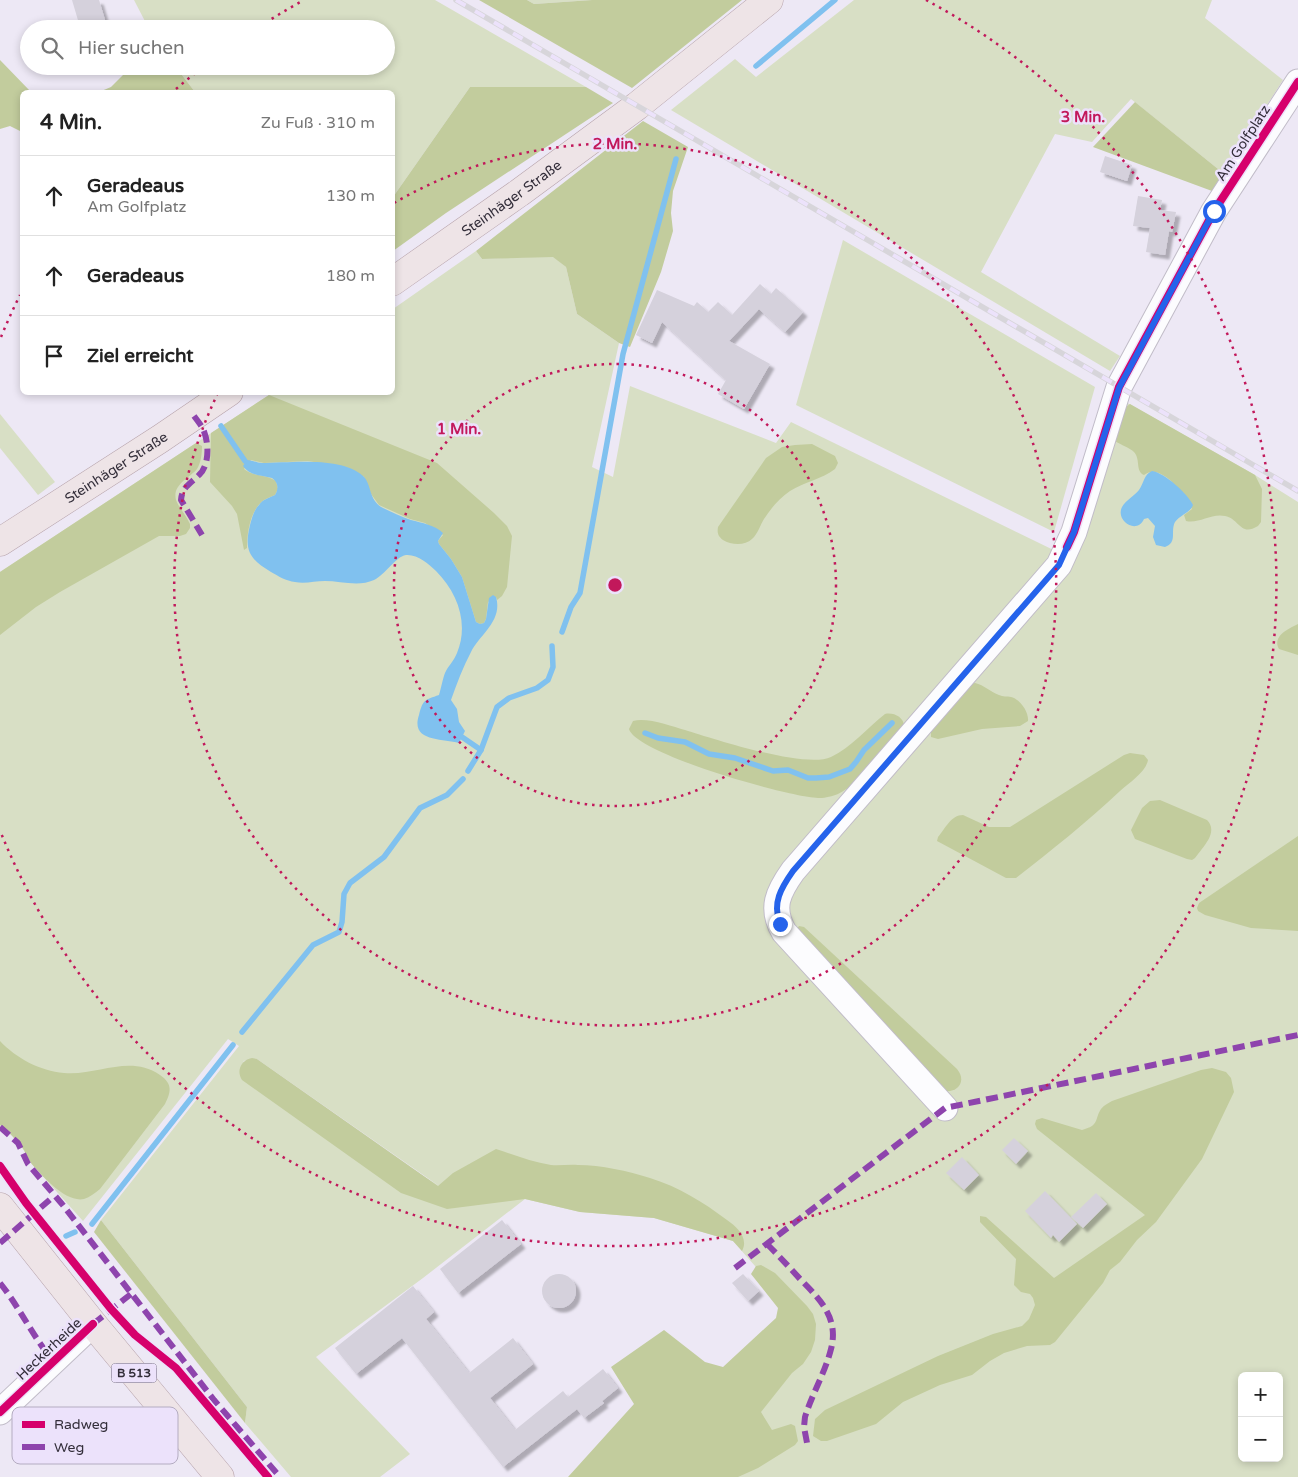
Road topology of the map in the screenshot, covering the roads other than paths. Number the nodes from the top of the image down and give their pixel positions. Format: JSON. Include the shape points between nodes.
{"nodes":[{"id":1,"x":769,"y":0,"type":"edge"},
{"id":2,"x":1298,"y":82,"type":"edge"},
{"id":3,"x":395,"y":280,"type":"edge"},
{"id":4,"x":225,"y":395,"type":"edge"},
{"id":5,"x":0,"y":542,"type":"edge"},
{"id":6,"x":945,"y":1108,"type":"dead end"},
{"id":7,"x":0,"y":1207,"type":"edge"},
{"id":8,"x":93,"y":1324,"type":"junction"},
{"id":9,"x":162,"y":1407,"type":"edge"},
{"id":10,"x":0,"y":1412,"type":"edge"},
{"id":11,"x":178,"y":1426,"type":"edge"},
{"id":12,"x":220,"y":1477,"type":"edge"}],
"edges":[{"from":1,"to":3,"type":"main road","name":"Steinhäger Straße","via":[[637,106]]},
{"from":2,"to":6,"type":"street","name":"Am Golfplatz","via":[[1214,211],[1119,388],[1074,532],[1059,565],[793,871],[778,896],[777,917],[784,932]]},
{"from":4,"to":5,"type":"main road","name":"Steinhäger Straße"},
{"from":7,"to":8,"type":"main road","number":"B 513"},
{"from":8,"to":9,"type":"main road","number":"B 513"},
{"from":8,"to":10,"type":"street","name":"Heckerheide"},
{"from":11,"to":12,"type":"main road","number":"B 513"}]}
